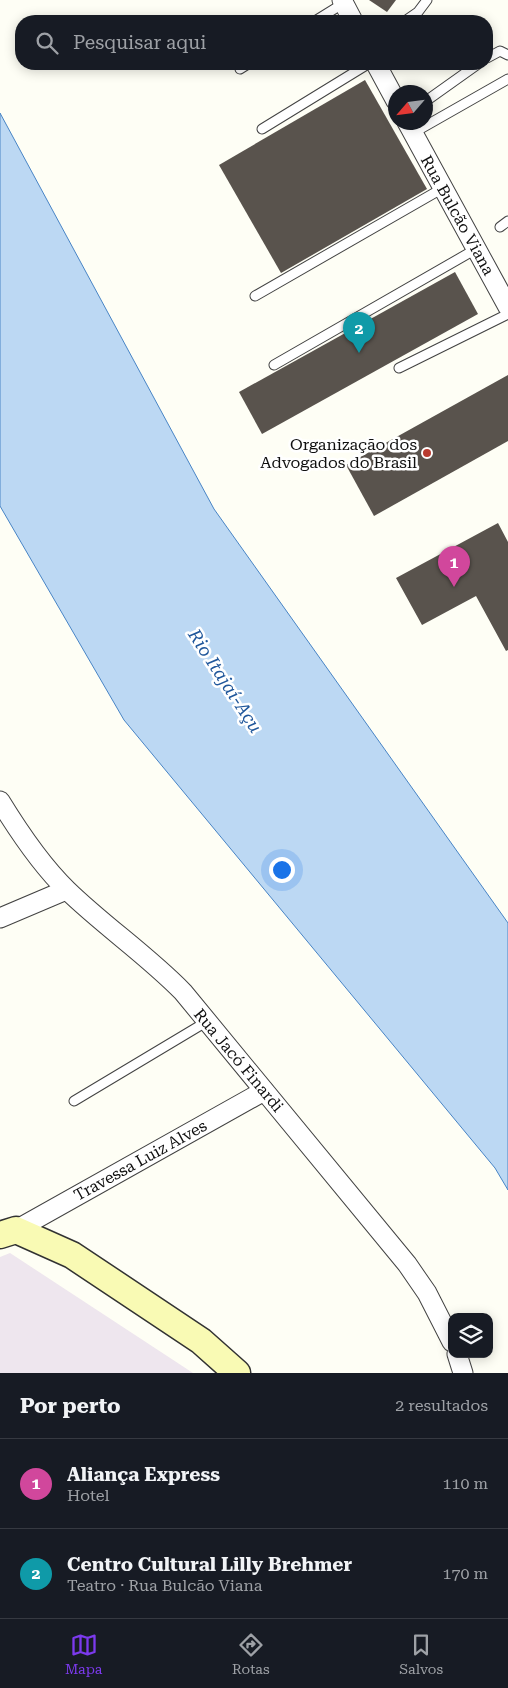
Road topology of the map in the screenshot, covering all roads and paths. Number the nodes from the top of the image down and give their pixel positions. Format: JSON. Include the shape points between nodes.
{"nodes":[{"id":1,"x":427,"y":0,"type":"edge"},
{"id":2,"x":343,"y":2,"type":"edge"},
{"id":3,"x":324,"y":15,"type":"edge"},
{"id":4,"x":350,"y":15,"type":"edge"},
{"id":5,"x":413,"y":15,"type":"edge"},
{"id":6,"x":493,"y":55,"type":"edge"},
{"id":7,"x":508,"y":55,"type":"edge"},
{"id":8,"x":358,"y":70,"type":"edge"},
{"id":9,"x":379,"y":70,"type":"edge"},
{"id":10,"x":470,"y":70,"type":"edge"},
{"id":11,"x":508,"y":79,"type":"edge"},
{"id":12,"x":388,"y":86,"type":"edge"},
{"id":13,"x":433,"y":96,"type":"edge"},
{"id":14,"x":433,"y":116,"type":"edge"},
{"id":15,"x":262,"y":129,"type":"dead end"},
{"id":16,"x":411,"y":130,"type":"edge"},
{"id":17,"x":443,"y":188,"type":"junction"},
{"id":18,"x":508,"y":221,"type":"edge"},
{"id":19,"x":500,"y":227,"type":"dead end"},
{"id":20,"x":476,"y":249,"type":"junction"},
{"id":21,"x":255,"y":296,"type":"dead end"},
{"id":22,"x":508,"y":307,"type":"edge"},
{"id":23,"x":508,"y":314,"type":"edge"},
{"id":24,"x":274,"y":365,"type":"dead end"},
{"id":25,"x":399,"y":368,"type":"dead end"},
{"id":26,"x":0,"y":801,"type":"edge"},
{"id":27,"x":66,"y":890,"type":"junction"},
{"id":28,"x":0,"y":918,"type":"edge"},
{"id":29,"x":206,"y":1022,"type":"junction"},
{"id":30,"x":264,"y":1091,"type":"junction"},
{"id":31,"x":74,"y":1101,"type":"dead end"},
{"id":32,"x":8,"y":1232,"type":"edge"},
{"id":33,"x":448,"y":1334,"type":"edge"},
{"id":34,"x":457,"y":1358,"type":"edge"},
{"id":35,"x":237,"y":1373,"type":"edge"},
{"id":36,"x":463,"y":1373,"type":"edge"}],
"edges":[{"from":1,"to":5,"type":"lane"},
{"from":2,"to":3,"type":"lane"},
{"from":2,"to":4,"type":"street"},
{"from":6,"to":7,"type":"lane","via":[[500,51]]},
{"from":8,"to":15,"type":"lane"},
{"from":9,"to":12,"type":"street"},
{"from":10,"to":13,"type":"lane"},
{"from":11,"to":14,"type":"lane"},
{"from":16,"to":17,"type":"street","name":"Rua Bulcão Viana"},
{"from":17,"to":20,"type":"street","name":"Rua Bulcão Viana"},
{"from":17,"to":21,"type":"lane"},
{"from":18,"to":19,"type":"lane"},
{"from":20,"to":22,"type":"street","name":"Rua Bulcão Viana"},
{"from":20,"to":24,"type":"lane"},
{"from":23,"to":25,"type":"lane"},
{"from":26,"to":27,"type":"street","name":"Rua Jacó Finardi"},
{"from":27,"to":28,"type":"street"},
{"from":27,"to":29,"type":"street","name":"Rua Jacó Finardi","via":[[160,968]]},
{"from":29,"to":30,"type":"street","name":"Rua Jacó Finardi"},
{"from":29,"to":31,"type":"lane"},
{"from":30,"to":32,"type":"street","name":"Travessa Luiz Alves"},
{"from":30,"to":33,"type":"street","name":"Rua Jacó Finardi","via":[[407,1264],[427,1293]]},
{"from":32,"to":35,"type":"street","via":[[72,1255],[201,1341]]},
{"from":34,"to":36,"type":"street"}]}
